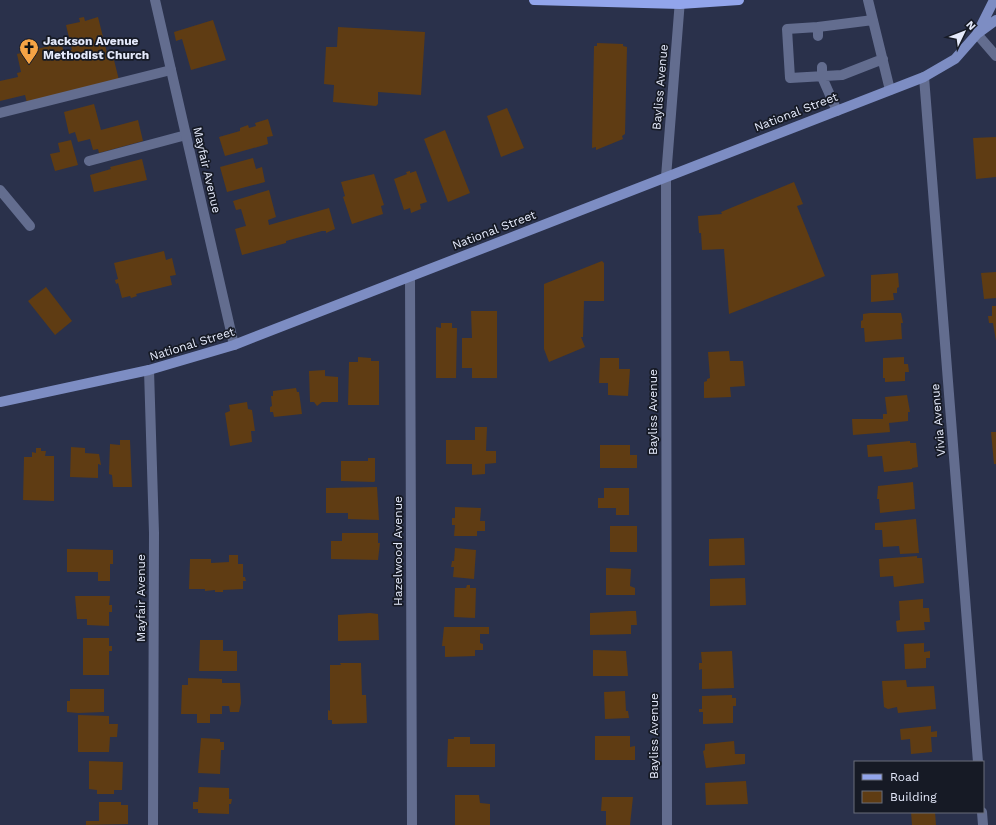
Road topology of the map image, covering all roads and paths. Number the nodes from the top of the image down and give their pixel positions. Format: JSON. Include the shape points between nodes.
{"nodes":[{"id":1,"x":155,"y":0,"type":"edge"},
{"id":2,"x":534,"y":0,"type":"edge"},
{"id":3,"x":739,"y":0,"type":"edge"},
{"id":4,"x":868,"y":0,"type":"edge"},
{"id":5,"x":994,"y":0,"type":"edge"},
{"id":6,"x":680,"y":2,"type":"edge"},
{"id":7,"x":873,"y":20,"type":"junction"},
{"id":8,"x":996,"y":20,"type":"edge"},
{"id":9,"x":977,"y":34,"type":"junction"},
{"id":10,"x":996,"y":56,"type":"edge"},
{"id":11,"x":883,"y":59,"type":"junction"},
{"id":12,"x":171,"y":70,"type":"junction"},
{"id":13,"x":822,"y":72,"type":"junction"},
{"id":14,"x":924,"y":77,"type":"junction"},
{"id":15,"x":890,"y":90,"type":"junction"},
{"id":16,"x":837,"y":111,"type":"junction"},
{"id":17,"x":0,"y":113,"type":"edge"},
{"id":18,"x":186,"y":135,"type":"junction"},
{"id":19,"x":89,"y":161,"type":"dead end"},
{"id":20,"x":666,"y":177,"type":"junction"},
{"id":21,"x":0,"y":190,"type":"edge"},
{"id":22,"x":30,"y":226,"type":"dead end"},
{"id":23,"x":410,"y":278,"type":"junction"},
{"id":24,"x":234,"y":345,"type":"junction"},
{"id":25,"x":149,"y":370,"type":"junction"},
{"id":26,"x":0,"y":402,"type":"edge"},
{"id":27,"x":978,"y":761,"type":"edge"},
{"id":28,"x":982,"y":813,"type":"edge"},
{"id":29,"x":153,"y":825,"type":"edge"},
{"id":30,"x":412,"y":825,"type":"edge"},
{"id":31,"x":667,"y":825,"type":"edge"},
{"id":32,"x":983,"y":825,"type":"edge"}],
"edges":[{"from":1,"to":12,"type":"street","name":"Mayfair Avenue"},
{"from":2,"to":6,"type":"main road"},
{"from":3,"to":6,"type":"main road"},
{"from":4,"to":7,"type":"street"},
{"from":5,"to":9,"type":"main road","name":"National Street"},
{"from":6,"to":20,"type":"street","name":"Bayliss Avenue"},
{"from":7,"to":11,"type":"street"},
{"from":7,"to":13,"type":"street","via":[[818,32],[787,29],[790,78]]},
{"from":8,"to":9,"type":"main road","name":"National Street"},
{"from":9,"to":10,"type":"street"},
{"from":9,"to":14,"type":"main road","name":"National Street","via":[[954,59]]},
{"from":11,"to":13,"type":"street","via":[[842,75]]},
{"from":11,"to":15,"type":"street"},
{"from":12,"to":17,"type":"street"},
{"from":12,"to":18,"type":"street","name":"Mayfair Avenue"},
{"from":13,"to":16,"type":"street"},
{"from":14,"to":15,"type":"main road","name":"National Street"},
{"from":14,"to":27,"type":"street","name":"Vivia Avenue"},
{"from":15,"to":16,"type":"main road","name":"National Street"},
{"from":16,"to":20,"type":"main road","name":"National Street"},
{"from":18,"to":19,"type":"street"},
{"from":18,"to":24,"type":"street","name":"Mayfair Avenue"},
{"from":20,"to":23,"type":"main road","name":"National Street"},
{"from":20,"to":31,"type":"street","name":"Bayliss Avenue"},
{"from":21,"to":22,"type":"street"},
{"from":23,"to":24,"type":"main road","name":"National Street"},
{"from":23,"to":30,"type":"street","name":"Hazelwood Avenue"},
{"from":24,"to":25,"type":"main road","name":"National Street"},
{"from":25,"to":26,"type":"main road","name":"National Street"},
{"from":25,"to":29,"type":"street","name":"Mayfair Avenue","via":[[154,533]]},
{"from":28,"to":32,"type":"street"}]}
